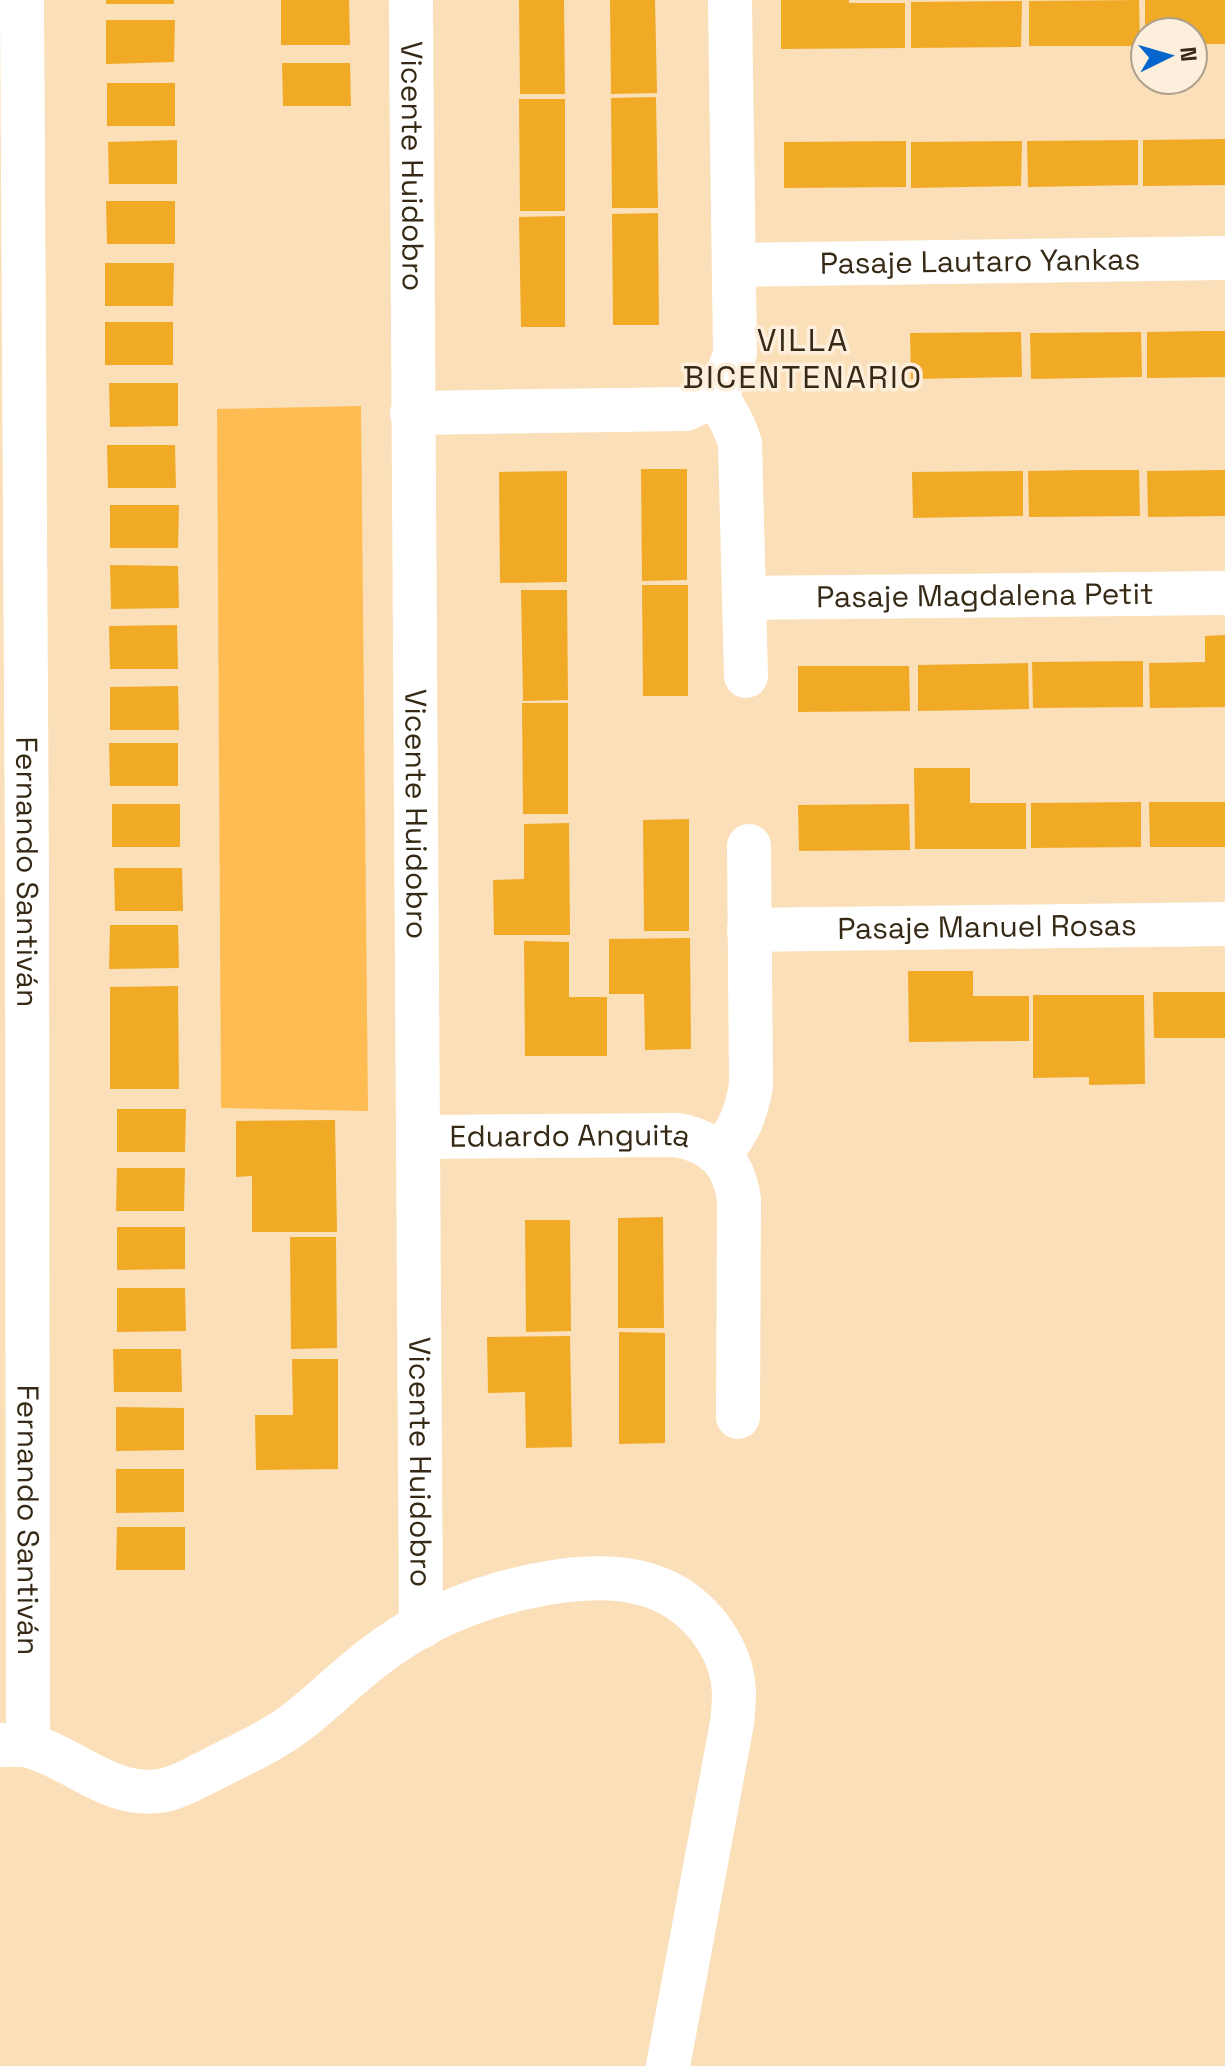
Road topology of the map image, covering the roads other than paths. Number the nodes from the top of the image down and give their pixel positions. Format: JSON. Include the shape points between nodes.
{"nodes":[{"id":1,"x":22,"y":0,"type":"edge"},
{"id":2,"x":411,"y":0,"type":"edge"},
{"id":3,"x":730,"y":0,"type":"edge"},
{"id":4,"x":1225,"y":258,"type":"edge"},
{"id":5,"x":734,"y":265,"type":"junction"},
{"id":6,"x":713,"y":393,"type":"junction"},
{"id":7,"x":412,"y":413,"type":"junction"},
{"id":8,"x":1225,"y":593,"type":"edge"},
{"id":9,"x":745,"y":598,"type":"junction"},
{"id":10,"x":746,"y":676,"type":"dead end"},
{"id":11,"x":13,"y":773,"type":"edge"},
{"id":12,"x":749,"y":846,"type":"dead end"},
{"id":13,"x":1225,"y":924,"type":"edge"},
{"id":14,"x":749,"y":930,"type":"junction"},
{"id":15,"x":418,"y":1137,"type":"junction"},
{"id":16,"x":719,"y":1154,"type":"junction"},
{"id":17,"x":738,"y":1417,"type":"dead end"},
{"id":18,"x":14,"y":1478,"type":"edge"},
{"id":19,"x":421,"y":1627,"type":"junction"},
{"id":20,"x":14,"y":1745,"type":"edge"},
{"id":21,"x":668,"y":2066,"type":"edge"}],
"edges":[{"from":1,"to":11,"type":"street","name":"Fernando Santiván"},
{"from":2,"to":7,"type":"street","name":"Vicente Huidobro"},
{"from":3,"to":5,"type":"street"},
{"from":4,"to":5,"type":"street","name":"Pasaje Lautaro Yankas"},
{"from":5,"to":6,"type":"street","via":[[735,352],[725,382]]},
{"from":6,"to":7,"type":"street","via":[[686,409]]},
{"from":6,"to":9,"type":"street","via":[[740,443]]},
{"from":7,"to":15,"type":"street","name":"Vicente Huidobro"},
{"from":8,"to":9,"type":"street","name":"Pasaje Magdalena Petit"},
{"from":9,"to":10,"type":"street"},
{"from":11,"to":18,"type":"street","name":"Fernando Santiván"},
{"from":12,"to":14,"type":"street"},
{"from":13,"to":14,"type":"street","name":"Pasaje Manuel Rosas"},
{"from":14,"to":16,"type":"street","via":[[751,1086],[742,1123]]},
{"from":15,"to":16,"type":"street","name":"Eduardo Anguita","via":[[677,1135]]},
{"from":15,"to":19,"type":"street","name":"Vicente Huidobro"},
{"from":16,"to":17,"type":"street","via":[[737,1184],[739,1200]]},
{"from":18,"to":20,"type":"street","name":"Fernando Santiván"},
{"from":19,"to":20,"type":"street","via":[[392,1643],[297,1722],[247,1753],[162,1791],[111,1785],[83,1769]]},
{"from":19,"to":21,"type":"street","via":[[487,1597],[528,1586],[610,1578],[665,1591],[712,1629],[727,1658],[734,1690],[732,1723]]}]}
